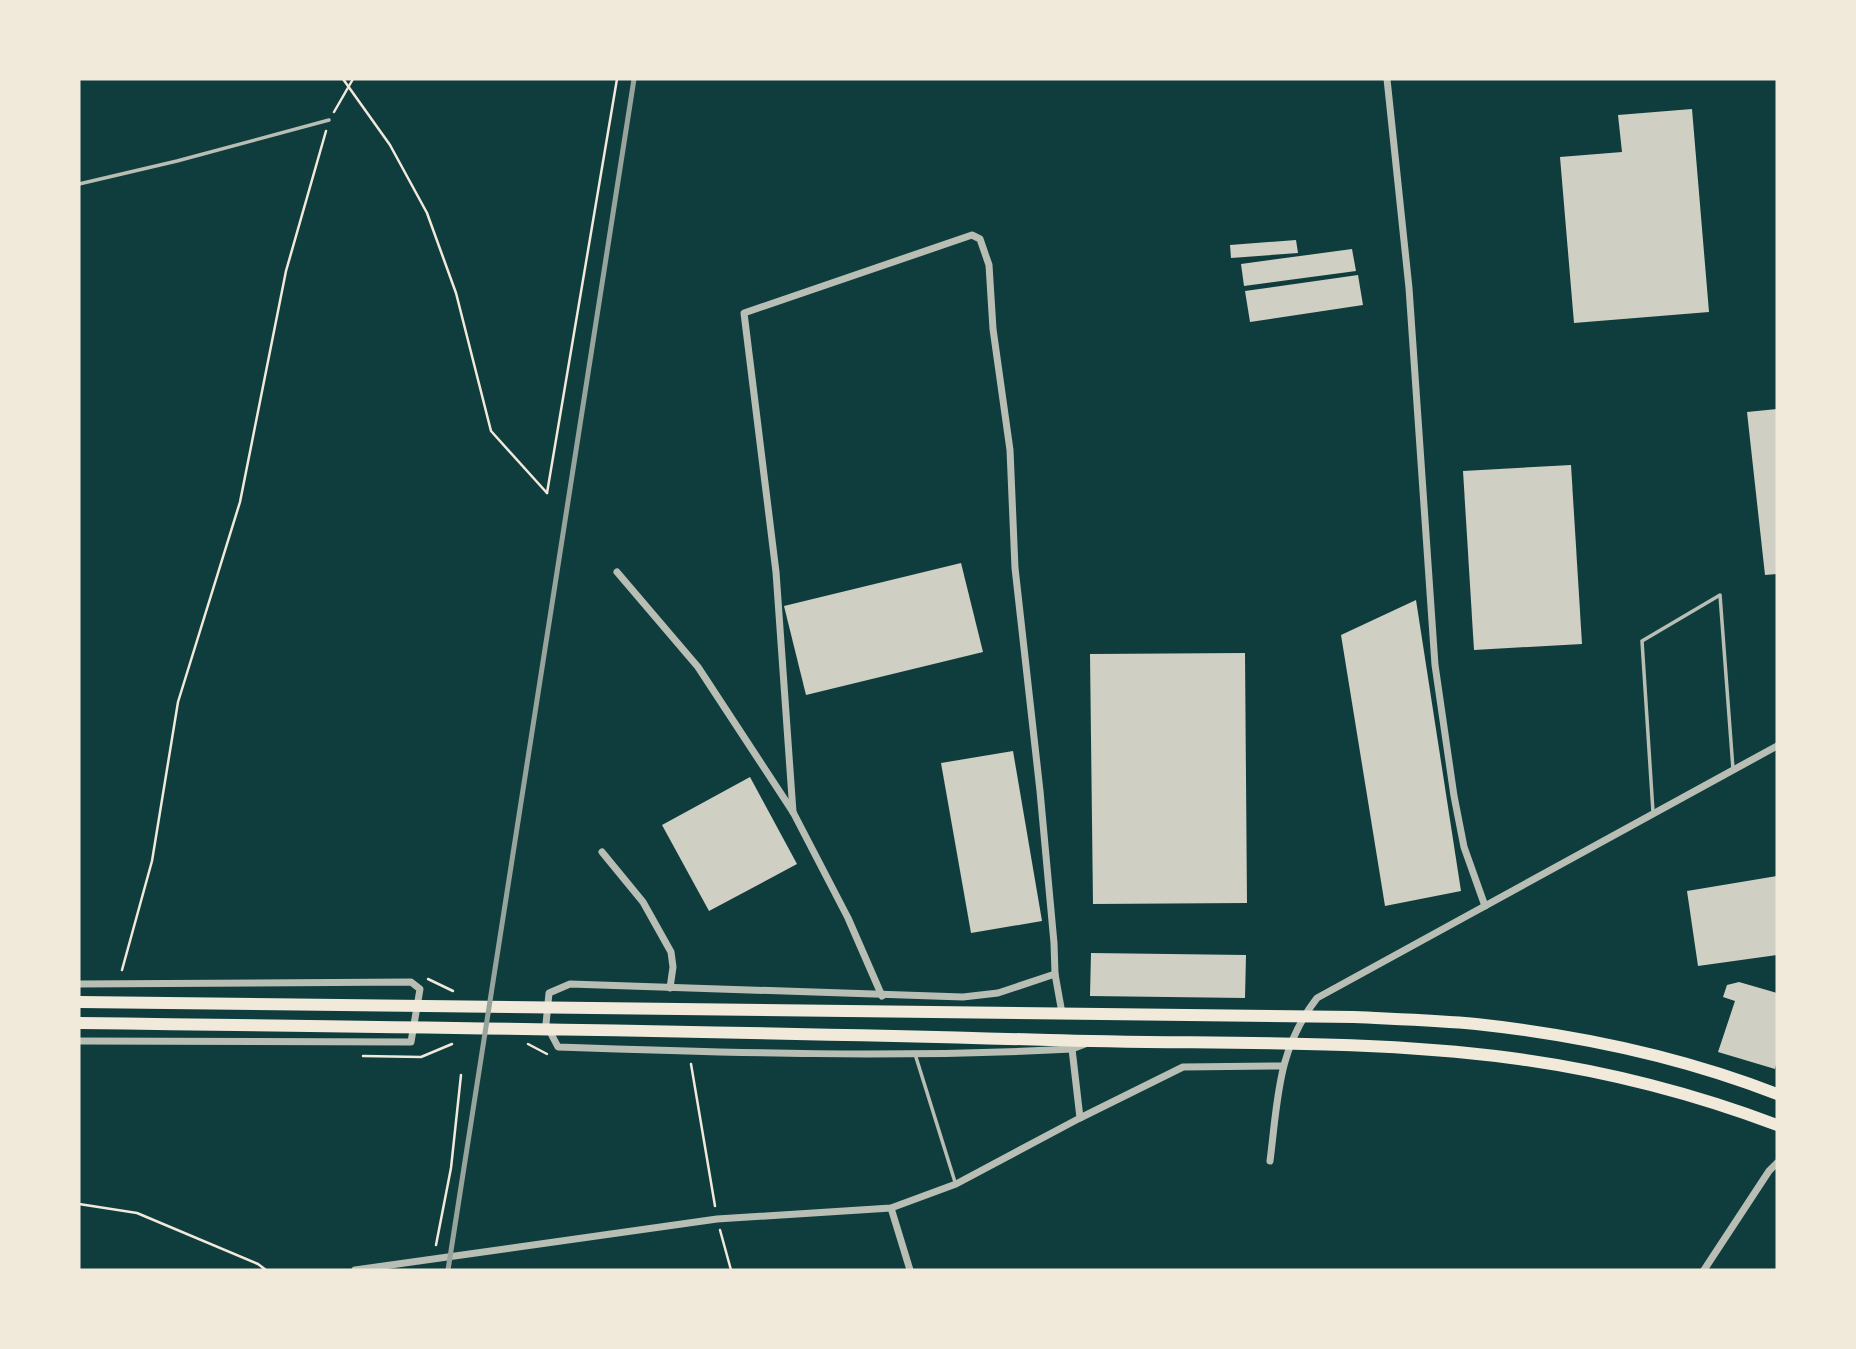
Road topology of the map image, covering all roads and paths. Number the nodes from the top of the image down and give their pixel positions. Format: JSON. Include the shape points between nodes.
{"nodes":[{"id":1,"x":343,"y":79,"type":"edge"},
{"id":2,"x":353,"y":79,"type":"edge"},
{"id":3,"x":617,"y":79,"type":"edge"},
{"id":4,"x":1387,"y":79,"type":"edge"},
{"id":5,"x":349,"y":84,"type":"junction"},
{"id":6,"x":330,"y":120,"type":"junction"},
{"id":7,"x":79,"y":184,"type":"edge"},
{"id":8,"x":617,"y":572,"type":"dead end"},
{"id":9,"x":1777,"y":746,"type":"edge"},
{"id":10,"x":1733,"y":770,"type":"junction"},
{"id":11,"x":793,"y":812,"type":"junction"},
{"id":12,"x":1653,"y":814,"type":"junction"},
{"id":13,"x":601,"y":852,"type":"dead end"},
{"id":14,"x":1485,"y":906,"type":"junction"},
{"id":15,"x":1055,"y":974,"type":"junction"},
{"id":16,"x":119,"y":982,"type":"junction"},
{"id":17,"x":79,"y":984,"type":"edge"},
{"id":18,"x":670,"y":988,"type":"junction"},
{"id":19,"x":882,"y":996,"type":"junction"},
{"id":20,"x":79,"y":1002,"type":"edge"},
{"id":21,"x":1062,"y":1013,"type":"junction"},
{"id":22,"x":1302,"y":1017,"type":"junction"},
{"id":23,"x":79,"y":1023,"type":"edge"},
{"id":24,"x":79,"y":1041,"type":"edge"},
{"id":25,"x":1092,"y":1041,"type":"junction"},
{"id":26,"x":1290,"y":1044,"type":"junction"},
{"id":27,"x":1072,"y":1049,"type":"junction"},
{"id":28,"x":689,"y":1052,"type":"junction"},
{"id":29,"x":915,"y":1054,"type":"junction"},
{"id":30,"x":1282,"y":1066,"type":"junction"},
{"id":31,"x":461,"y":1076,"type":"dead end"},
{"id":32,"x":1777,"y":1094,"type":"edge"},
{"id":33,"x":1080,"y":1118,"type":"junction"},
{"id":34,"x":1777,"y":1125,"type":"edge"},
{"id":35,"x":1270,"y":1161,"type":"dead end"},
{"id":36,"x":1777,"y":1163,"type":"edge"},
{"id":37,"x":956,"y":1184,"type":"junction"},
{"id":38,"x":79,"y":1205,"type":"edge"},
{"id":39,"x":891,"y":1208,"type":"junction"},
{"id":40,"x":717,"y":1219,"type":"junction"},
{"id":41,"x":433,"y":1260,"type":"junction"},
{"id":42,"x":265,"y":1270,"type":"edge"},
{"id":43,"x":355,"y":1270,"type":"edge"},
{"id":44,"x":731,"y":1270,"type":"edge"},
{"id":45,"x":910,"y":1270,"type":"edge"},
{"id":46,"x":1704,"y":1270,"type":"edge"}],
"edges":[{"from":1,"to":5,"type":"path"},
{"from":2,"to":5,"type":"path"},
{"from":3,"to":5,"type":"path","via":[[547,493],[491,431],[456,293],[427,213],[390,145]]},
{"from":4,"to":14,"type":"street","via":[[1409,288],[1435,665],[1464,847]]},
{"from":5,"to":6,"type":"path"},
{"from":6,"to":7,"type":"lane"},
{"from":6,"to":16,"type":"path","via":[[286,271],[240,502],[178,702],[152,861]]},
{"from":8,"to":11,"type":"street","via":[[698,667]]},
{"from":9,"to":10,"type":"street"},
{"from":10,"to":12,"type":"street"},
{"from":10,"to":12,"type":"lane","via":[[1720,594],[1642,641]]},
{"from":11,"to":15,"type":"street","via":[[776,572],[744,313],[972,235],[980,239],[989,265],[1010,450],[1015,568]]},
{"from":11,"to":19,"type":"street"},
{"from":12,"to":14,"type":"street"},
{"from":13,"to":18,"type":"street","via":[[643,902],[671,952]]},
{"from":14,"to":22,"type":"street","via":[[1317,998]]},
{"from":15,"to":19,"type":"street","via":[[998,993]]},
{"from":15,"to":21,"type":"street"},
{"from":16,"to":17,"type":"street"},
{"from":16,"to":24,"type":"street","via":[[411,982],[419,989],[411,1042]]},
{"from":18,"to":19,"type":"street"},
{"from":18,"to":28,"type":"street","via":[[570,984],[550,993],[546,1024],[558,1047]]},
{"from":20,"to":21,"type":"highway"},
{"from":21,"to":22,"type":"highway"},
{"from":22,"to":26,"type":"street"},
{"from":22,"to":32,"type":"highway","via":[[1476,1024],[1568,1038],[1699,1067]]},
{"from":23,"to":25,"type":"highway"},
{"from":25,"to":26,"type":"highway"},
{"from":25,"to":27,"type":"street"},
{"from":26,"to":30,"type":"street"},
{"from":26,"to":34,"type":"highway","via":[[1471,1053],[1549,1064],[1663,1088]]},
{"from":27,"to":29,"type":"street"},
{"from":27,"to":33,"type":"street"},
{"from":28,"to":29,"type":"street"},
{"from":28,"to":40,"type":"path"},
{"from":29,"to":37,"type":"lane"},
{"from":30,"to":33,"type":"street","via":[[1183,1067]]},
{"from":30,"to":35,"type":"street"},
{"from":31,"to":41,"type":"path"},
{"from":33,"to":37,"type":"street"},
{"from":36,"to":46,"type":"street"},
{"from":37,"to":39,"type":"street"},
{"from":38,"to":42,"type":"path","via":[[137,1213]]},
{"from":39,"to":40,"type":"street"},
{"from":39,"to":45,"type":"street"},
{"from":40,"to":41,"type":"street"},
{"from":40,"to":44,"type":"path"},
{"from":41,"to":43,"type":"street"}]}
